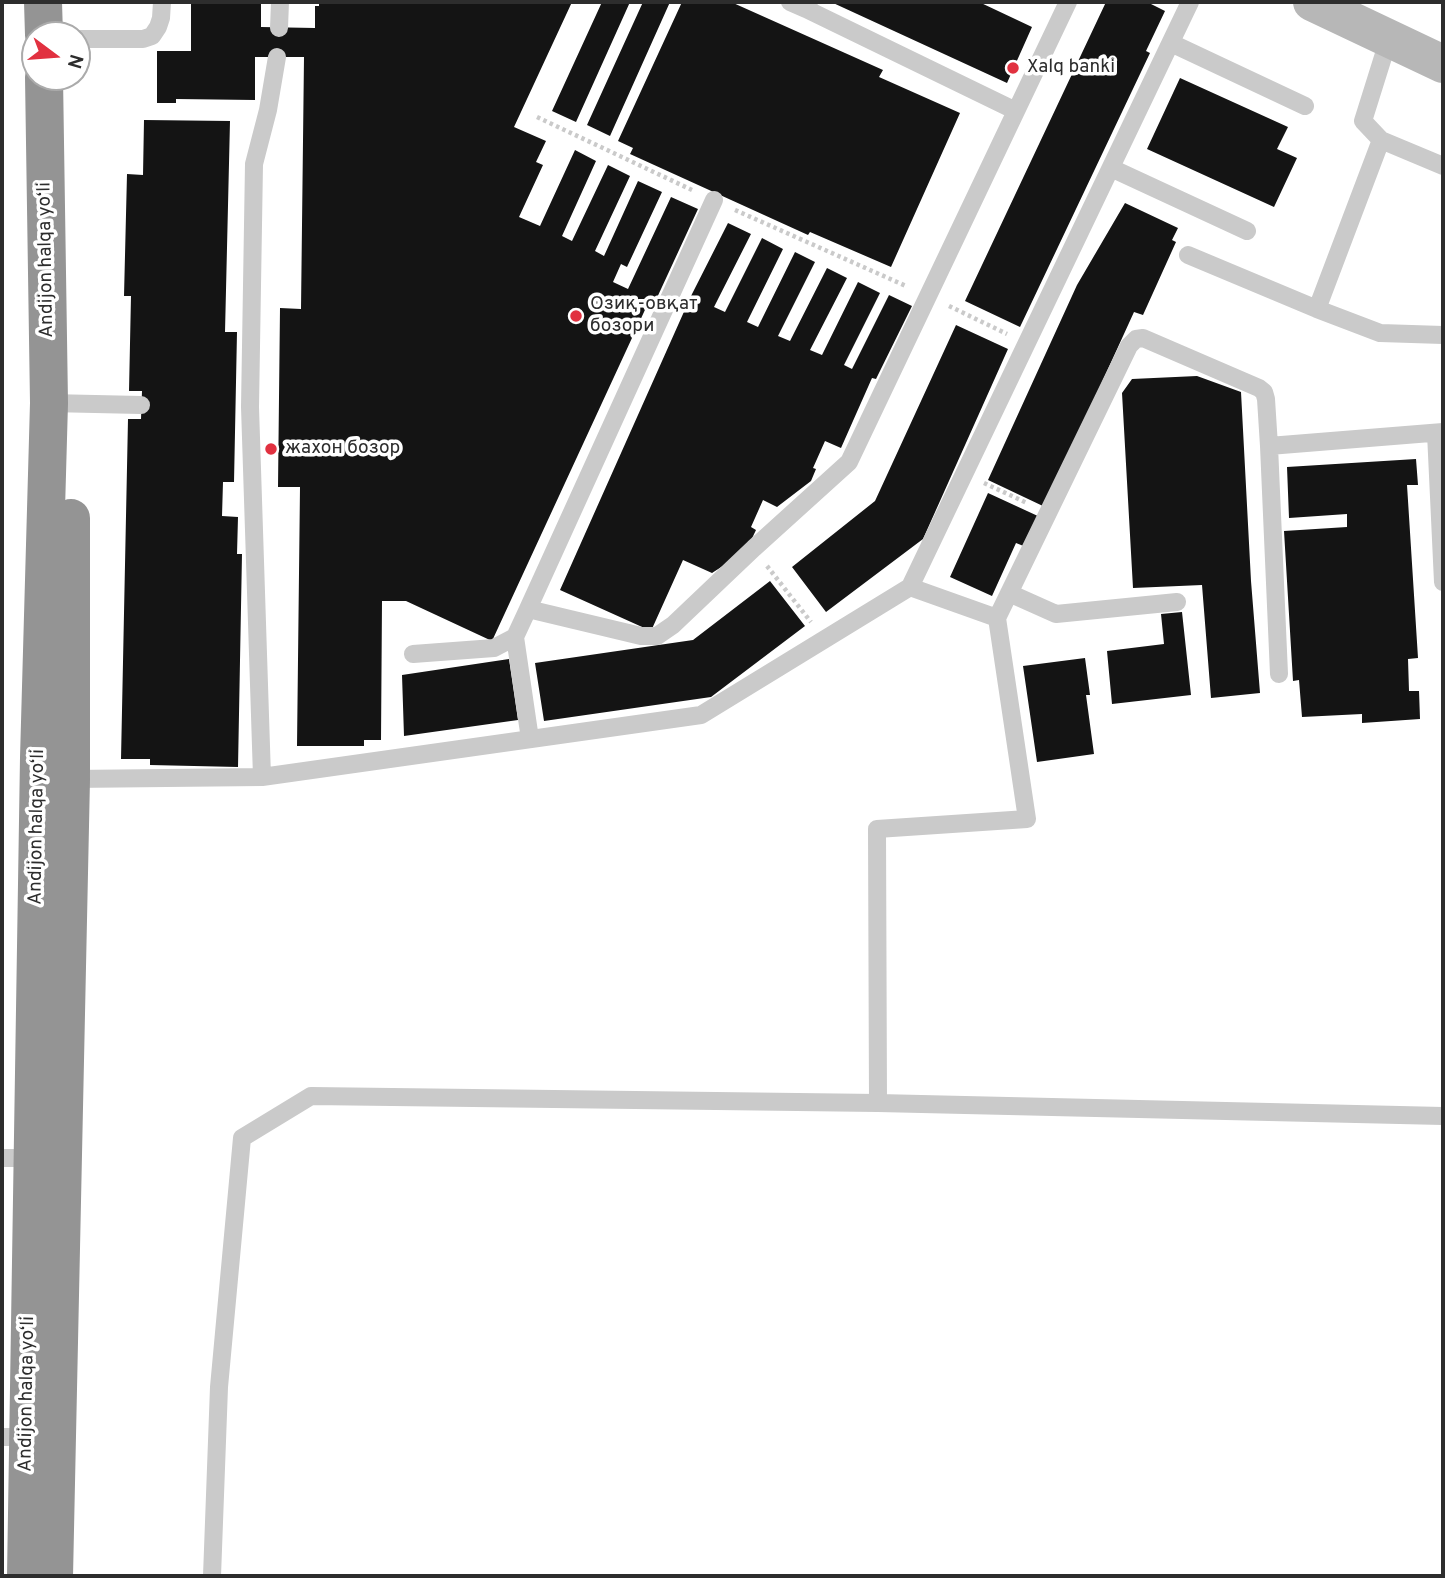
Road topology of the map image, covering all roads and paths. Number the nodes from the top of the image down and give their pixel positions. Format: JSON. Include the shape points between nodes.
{"nodes":[{"id":1,"x":43,"y":2,"type":"edge"},
{"id":2,"x":69,"y":2,"type":"edge"},
{"id":3,"x":162,"y":2,"type":"edge"},
{"id":4,"x":280,"y":2,"type":"edge"},
{"id":5,"x":1190,"y":2,"type":"edge"},
{"id":6,"x":1312,"y":2,"type":"edge"},
{"id":7,"x":1064,"y":3,"type":"edge"},
{"id":8,"x":802,"y":4,"type":"edge"},
{"id":9,"x":44,"y":21,"type":"edge"},
{"id":10,"x":69,"y":21,"type":"edge"},
{"id":11,"x":279,"y":27,"type":"dead end"},
{"id":12,"x":1390,"y":38,"type":"junction"},
{"id":13,"x":91,"y":39,"type":"edge"},
{"id":14,"x":1171,"y":43,"type":"junction"},
{"id":15,"x":277,"y":57,"type":"dead end"},
{"id":16,"x":1443,"y":64,"type":"edge"},
{"id":17,"x":45,"y":91,"type":"edge"},
{"id":18,"x":69,"y":91,"type":"edge"},
{"id":19,"x":1305,"y":106,"type":"dead end"},
{"id":20,"x":1016,"y":111,"type":"junction"},
{"id":21,"x":537,"y":117,"type":"dead end"},
{"id":22,"x":1381,"y":140,"type":"junction"},
{"id":23,"x":1443,"y":166,"type":"edge"},
{"id":24,"x":1111,"y":168,"type":"junction"},
{"id":25,"x":714,"y":200,"type":"junction"},
{"id":26,"x":1247,"y":231,"type":"dead end"},
{"id":27,"x":1188,"y":255,"type":"dead end"},
{"id":28,"x":928,"y":296,"type":"junction"},
{"id":29,"x":1317,"y":309,"type":"junction"},
{"id":30,"x":1443,"y":335,"type":"edge"},
{"id":31,"x":1027,"y":343,"type":"junction"},
{"id":32,"x":60,"y":404,"type":"junction"},
{"id":33,"x":141,"y":405,"type":"dead end"},
{"id":34,"x":1439,"y":433,"type":"edge"},
{"id":35,"x":1269,"y":446,"type":"junction"},
{"id":36,"x":964,"y":473,"type":"junction"},
{"id":37,"x":1047,"y":513,"type":"junction"},
{"id":38,"x":754,"y":548,"type":"junction"},
{"id":39,"x":1443,"y":582,"type":"edge"},
{"id":40,"x":910,"y":587,"type":"junction"},
{"id":41,"x":1009,"y":593,"type":"junction"},
{"id":42,"x":1177,"y":603,"type":"dead end"},
{"id":43,"x":528,"y":609,"type":"junction"},
{"id":44,"x":997,"y":618,"type":"junction"},
{"id":45,"x":515,"y":637,"type":"junction"},
{"id":46,"x":825,"y":639,"type":"junction"},
{"id":47,"x":413,"y":654,"type":"dead end"},
{"id":48,"x":1279,"y":674,"type":"dead end"},
{"id":49,"x":530,"y":739,"type":"junction"},
{"id":50,"x":262,"y":777,"type":"junction"},
{"id":51,"x":71,"y":779,"type":"junction"},
{"id":52,"x":878,"y":1103,"type":"junction"},
{"id":53,"x":1443,"y":1116,"type":"edge"},
{"id":54,"x":17,"y":1158,"type":"edge"},
{"id":55,"x":15,"y":1437,"type":"edge"},
{"id":56,"x":26,"y":1576,"type":"edge"},
{"id":57,"x":54,"y":1576,"type":"edge"},
{"id":58,"x":212,"y":1576,"type":"edge"}],
"edges":[{"from":1,"to":9,"type":"highway"},
{"from":2,"to":10,"type":"highway"},
{"from":3,"to":13,"type":"lane","via":[[162,18],[152,36]]},
{"from":4,"to":11,"type":"lane"},
{"from":5,"to":14,"type":"lane"},
{"from":6,"to":12,"type":"main road"},
{"from":7,"to":20,"type":"lane"},
{"from":8,"to":20,"type":"lane"},
{"from":12,"to":16,"type":"main road"},
{"from":12,"to":22,"type":"lane","via":[[1363,121]]},
{"from":14,"to":19,"type":"lane"},
{"from":14,"to":24,"type":"lane"},
{"from":15,"to":50,"type":"lane","via":[[254,164],[242,407]]},
{"from":17,"to":32,"type":"highway","name":"Andijon halqa yo‘li"},
{"from":18,"to":32,"type":"highway","name":"Andijon halqa yo‘li"},
{"from":20,"to":28,"type":"lane"},
{"from":21,"to":25,"type":"path"},
{"from":22,"to":23,"type":"lane"},
{"from":22,"to":29,"type":"lane"},
{"from":24,"to":26,"type":"lane"},
{"from":24,"to":31,"type":"lane"},
{"from":25,"to":28,"type":"path"},
{"from":25,"to":43,"type":"lane"},
{"from":27,"to":29,"type":"lane"},
{"from":28,"to":31,"type":"path"},
{"from":28,"to":38,"type":"lane","via":[[849,461]]},
{"from":29,"to":30,"type":"lane","via":[[1380,333]]},
{"from":31,"to":36,"type":"lane"},
{"from":32,"to":33,"type":"lane"},
{"from":32,"to":51,"type":"highway","name":"Andijon halqa yo‘li"},
{"from":32,"to":54,"type":"highway","name":"Andijon halqa yo‘li"},
{"from":34,"to":35,"type":"lane"},
{"from":34,"to":39,"type":"lane"},
{"from":35,"to":37,"type":"lane","via":[[1264,392],[1143,338],[1136,339]]},
{"from":35,"to":48,"type":"lane"},
{"from":36,"to":37,"type":"path"},
{"from":36,"to":40,"type":"lane"},
{"from":37,"to":41,"type":"lane"},
{"from":38,"to":43,"type":"lane","via":[[657,636]]},
{"from":38,"to":46,"type":"path"},
{"from":40,"to":44,"type":"lane"},
{"from":40,"to":46,"type":"lane"},
{"from":41,"to":42,"type":"lane","via":[[1056,614]]},
{"from":41,"to":44,"type":"lane"},
{"from":43,"to":45,"type":"lane"},
{"from":44,"to":52,"type":"lane","via":[[1027,819],[877,829]]},
{"from":45,"to":47,"type":"lane","via":[[494,648]]},
{"from":45,"to":49,"type":"lane"},
{"from":46,"to":49,"type":"lane","via":[[701,715]]},
{"from":49,"to":50,"type":"lane"},
{"from":50,"to":51,"type":"lane"},
{"from":51,"to":57,"type":"highway","name":"Andijon halqa yo‘li"},
{"from":52,"to":53,"type":"lane"},
{"from":52,"to":58,"type":"lane","via":[[311,1096],[242,1138],[219,1387]]},
{"from":54,"to":55,"type":"highway","name":"Andijon halqa yo‘li"},
{"from":55,"to":56,"type":"highway","name":"Andijon halqa yo‘li"}]}
